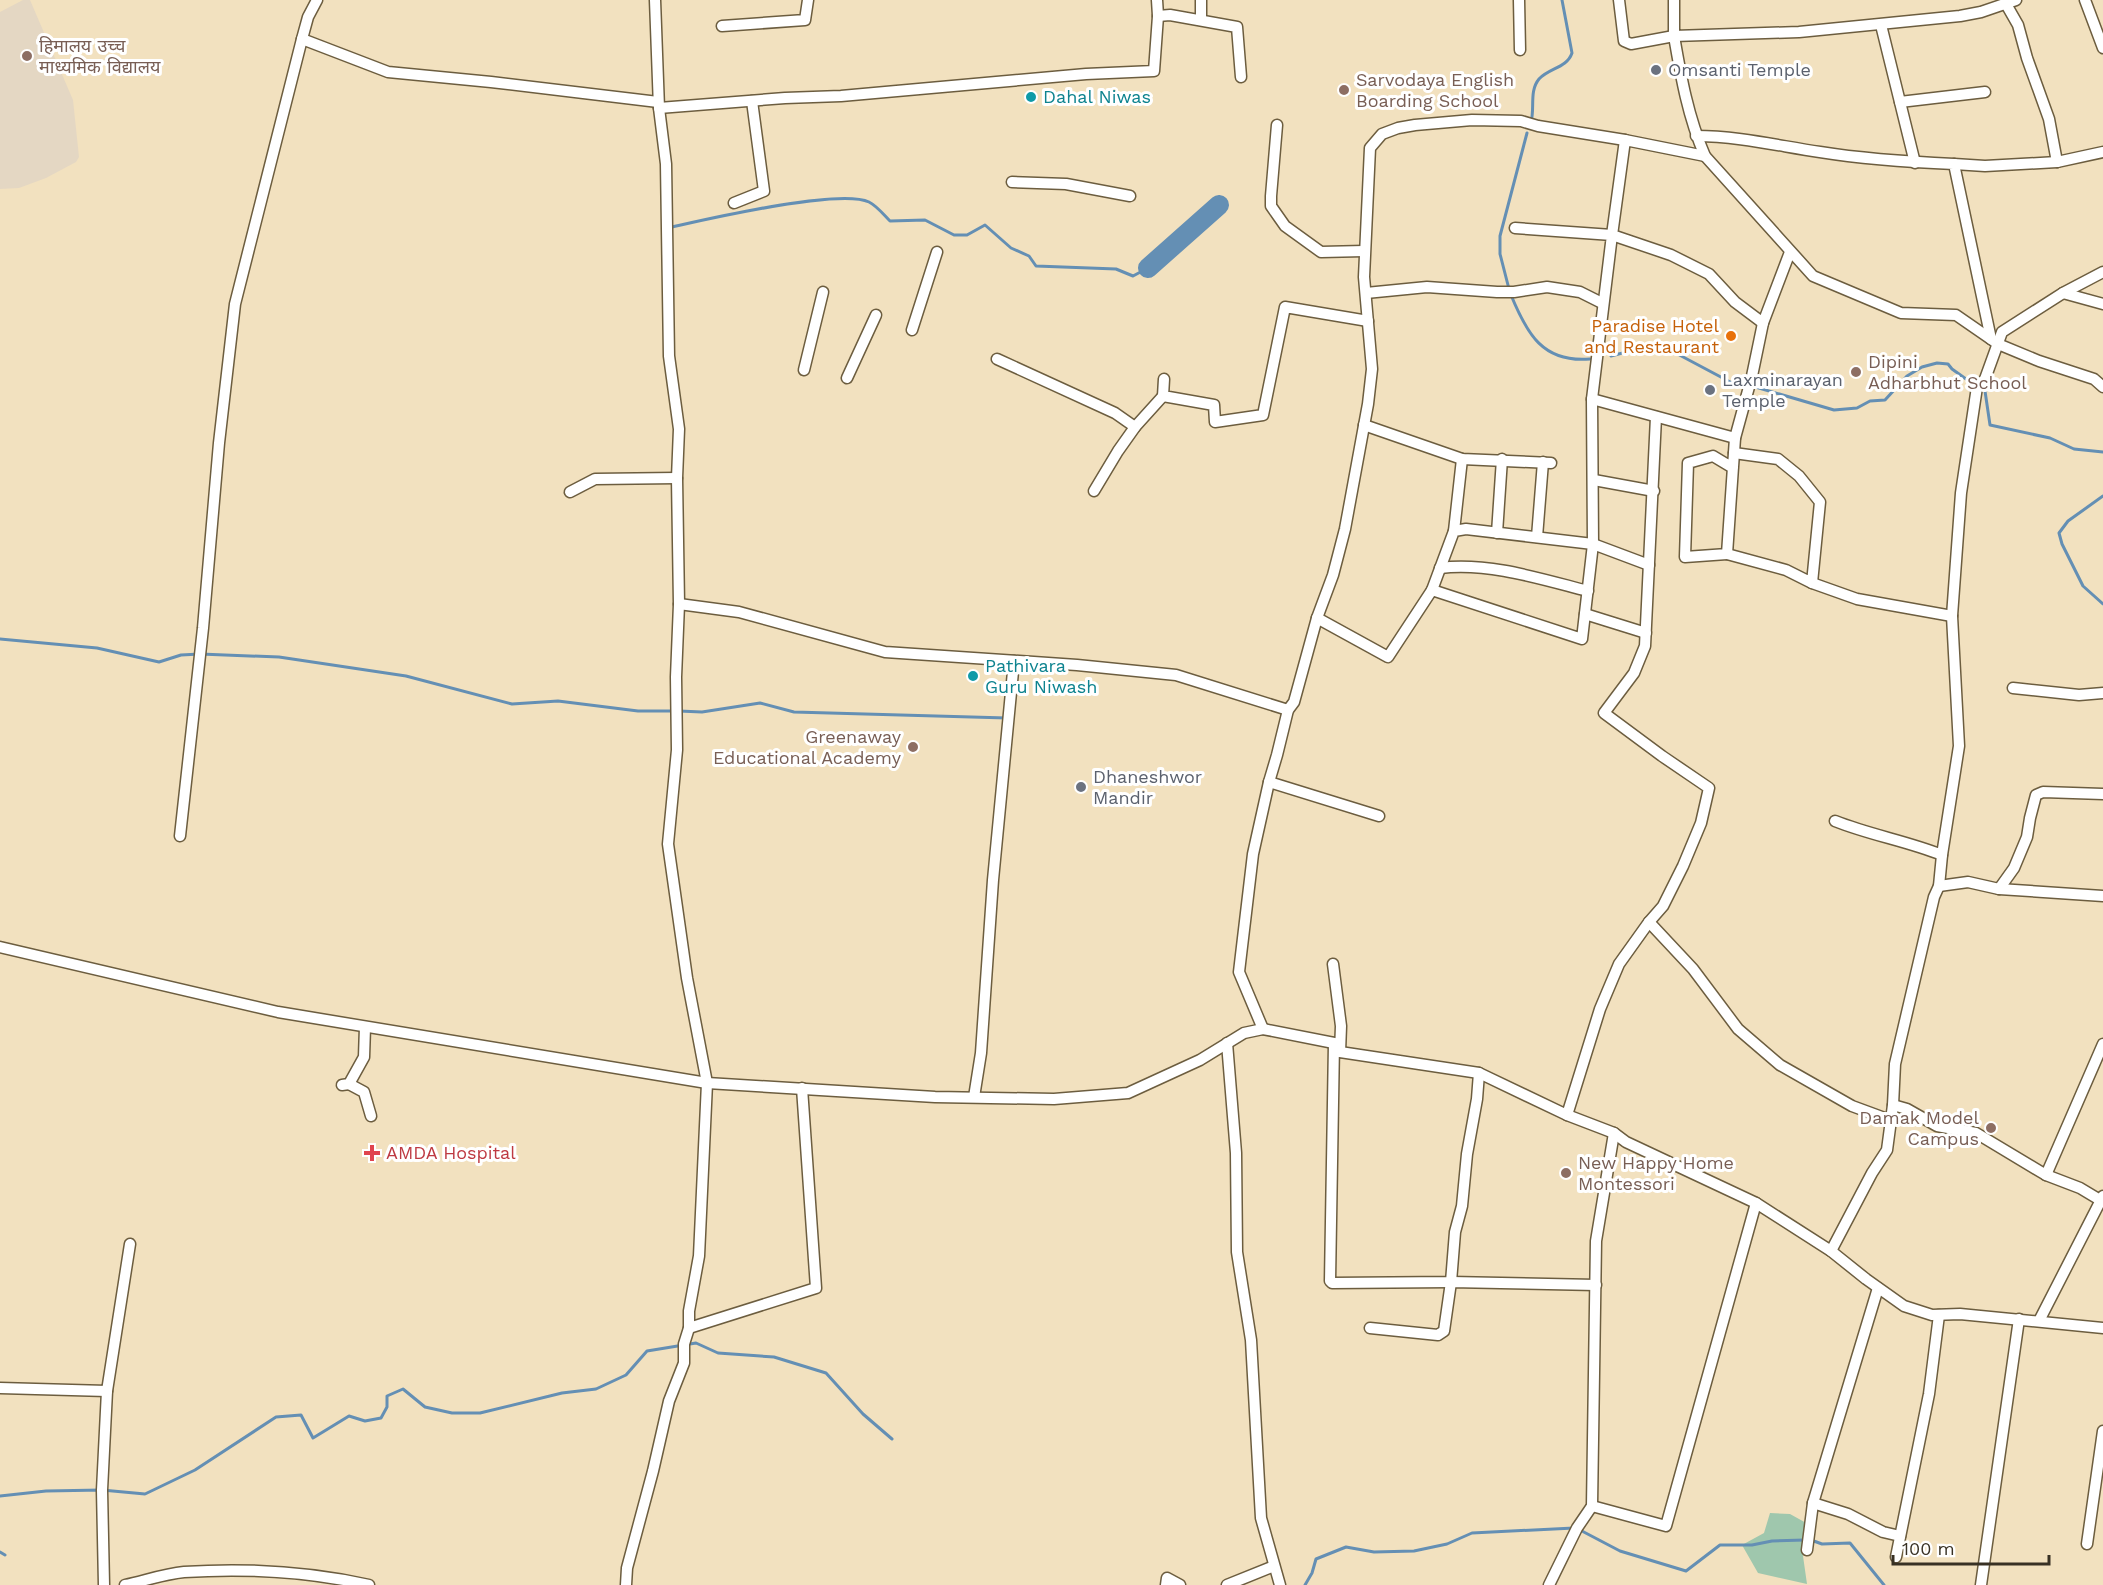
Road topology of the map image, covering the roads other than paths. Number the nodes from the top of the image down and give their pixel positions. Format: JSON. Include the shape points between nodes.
{"nodes":[{"id":1,"x":317,"y":0,"type":"edge"},
{"id":2,"x":656,"y":0,"type":"edge"},
{"id":3,"x":808,"y":0,"type":"edge"},
{"id":4,"x":1156,"y":0,"type":"edge"},
{"id":5,"x":1201,"y":0,"type":"edge"},
{"id":6,"x":1519,"y":0,"type":"edge"},
{"id":7,"x":1618,"y":0,"type":"edge"},
{"id":8,"x":1674,"y":0,"type":"edge"},
{"id":9,"x":2085,"y":0,"type":"edge"},
{"id":10,"x":2011,"y":2,"type":"edge"},
{"id":11,"x":1158,"y":16,"type":"junction"},
{"id":12,"x":1201,"y":20,"type":"junction"},
{"id":13,"x":1881,"y":25,"type":"junction"},
{"id":14,"x":722,"y":26,"type":"dead end"},
{"id":15,"x":1674,"y":36,"type":"junction"},
{"id":16,"x":302,"y":39,"type":"junction"},
{"id":17,"x":2103,"y":48,"type":"edge"},
{"id":18,"x":1520,"y":50,"type":"dead end"},
{"id":19,"x":1241,"y":77,"type":"dead end"},
{"id":20,"x":1985,"y":92,"type":"dead end"},
{"id":21,"x":752,"y":101,"type":"junction"},
{"id":22,"x":1900,"y":102,"type":"junction"},
{"id":23,"x":659,"y":105,"type":"junction"},
{"id":24,"x":1277,"y":125,"type":"dead end"},
{"id":25,"x":1696,"y":136,"type":"junction"},
{"id":26,"x":1625,"y":140,"type":"junction"},
{"id":27,"x":2103,"y":152,"type":"edge"},
{"id":28,"x":1705,"y":156,"type":"junction"},
{"id":29,"x":2057,"y":162,"type":"junction"},
{"id":30,"x":1915,"y":163,"type":"junction"},
{"id":31,"x":1954,"y":164,"type":"junction"},
{"id":32,"x":1011,"y":182,"type":"dead end"},
{"id":33,"x":1130,"y":196,"type":"dead end"},
{"id":34,"x":734,"y":202,"type":"dead end"},
{"id":35,"x":1515,"y":228,"type":"dead end"},
{"id":36,"x":1612,"y":235,"type":"junction"},
{"id":37,"x":1364,"y":251,"type":"junction"},
{"id":38,"x":937,"y":252,"type":"dead end"},
{"id":39,"x":1790,"y":252,"type":"junction"},
{"id":40,"x":2103,"y":272,"type":"edge"},
{"id":41,"x":823,"y":292,"type":"dead end"},
{"id":42,"x":1366,"y":293,"type":"junction"},
{"id":43,"x":2063,"y":293,"type":"junction"},
{"id":44,"x":1602,"y":303,"type":"junction"},
{"id":45,"x":2103,"y":304,"type":"edge"},
{"id":46,"x":876,"y":315,"type":"dead end"},
{"id":47,"x":1368,"y":321,"type":"junction"},
{"id":48,"x":1763,"y":323,"type":"junction"},
{"id":49,"x":912,"y":330,"type":"dead end"},
{"id":50,"x":1995,"y":341,"type":"junction"},
{"id":51,"x":997,"y":359,"type":"dead end"},
{"id":52,"x":804,"y":370,"type":"dead end"},
{"id":53,"x":847,"y":378,"type":"dead end"},
{"id":54,"x":1164,"y":379,"type":"dead end"},
{"id":55,"x":2103,"y":387,"type":"edge"},
{"id":56,"x":1163,"y":396,"type":"junction"},
{"id":57,"x":1592,"y":399,"type":"junction"},
{"id":58,"x":1656,"y":417,"type":"junction"},
{"id":59,"x":1364,"y":425,"type":"junction"},
{"id":60,"x":1135,"y":427,"type":"junction"},
{"id":61,"x":1734,"y":438,"type":"junction"},
{"id":62,"x":1734,"y":453,"type":"junction"},
{"id":63,"x":1462,"y":459,"type":"junction"},
{"id":64,"x":1502,"y":459,"type":"junction"},
{"id":65,"x":1733,"y":468,"type":"junction"},
{"id":66,"x":677,"y":478,"type":"junction"},
{"id":67,"x":1594,"y":480,"type":"junction"},
{"id":68,"x":1094,"y":491,"type":"dead end"},
{"id":69,"x":1654,"y":491,"type":"junction"},
{"id":70,"x":570,"y":492,"type":"dead end"},
{"id":71,"x":1454,"y":531,"type":"junction"},
{"id":72,"x":1497,"y":533,"type":"junction"},
{"id":73,"x":1537,"y":537,"type":"junction"},
{"id":74,"x":1593,"y":544,"type":"junction"},
{"id":75,"x":1727,"y":554,"type":"junction"},
{"id":76,"x":1649,"y":564,"type":"junction"},
{"id":77,"x":1440,"y":568,"type":"junction"},
{"id":78,"x":1812,"y":583,"type":"junction"},
{"id":79,"x":1432,"y":590,"type":"junction"},
{"id":80,"x":1588,"y":591,"type":"junction"},
{"id":81,"x":680,"y":604,"type":"junction"},
{"id":82,"x":1585,"y":614,"type":"junction"},
{"id":83,"x":1952,"y":616,"type":"junction"},
{"id":84,"x":1317,"y":618,"type":"junction"},
{"id":85,"x":1646,"y":633,"type":"junction"},
{"id":86,"x":1014,"y":661,"type":"junction"},
{"id":87,"x":2013,"y":688,"type":"dead end"},
{"id":88,"x":2103,"y":693,"type":"edge"},
{"id":89,"x":1288,"y":710,"type":"junction"},
{"id":90,"x":1269,"y":782,"type":"junction"},
{"id":91,"x":2103,"y":794,"type":"edge"},
{"id":92,"x":1378,"y":816,"type":"dead end"},
{"id":93,"x":1835,"y":821,"type":"dead end"},
{"id":94,"x":180,"y":836,"type":"dead end"},
{"id":95,"x":1942,"y":855,"type":"junction"},
{"id":96,"x":1939,"y":886,"type":"junction"},
{"id":97,"x":1999,"y":889,"type":"junction"},
{"id":98,"x":2103,"y":896,"type":"edge"},
{"id":99,"x":1649,"y":922,"type":"junction"},
{"id":100,"x":0,"y":947,"type":"edge"},
{"id":101,"x":1333,"y":964,"type":"dead end"},
{"id":102,"x":365,"y":1027,"type":"junction"},
{"id":103,"x":1263,"y":1029,"type":"junction"},
{"id":104,"x":1227,"y":1043,"type":"junction"},
{"id":105,"x":2103,"y":1044,"type":"edge"},
{"id":106,"x":1337,"y":1048,"type":"junction"},
{"id":107,"x":1479,"y":1073,"type":"junction"},
{"id":108,"x":707,"y":1083,"type":"junction"},
{"id":109,"x":802,"y":1088,"type":"junction"},
{"id":110,"x":974,"y":1097,"type":"junction"},
{"id":111,"x":1893,"y":1105,"type":"junction"},
{"id":112,"x":1567,"y":1115,"type":"junction"},
{"id":113,"x":371,"y":1116,"type":"dead end"},
{"id":114,"x":1890,"y":1120,"type":"junction"},
{"id":115,"x":1614,"y":1133,"type":"junction"},
{"id":116,"x":2046,"y":1175,"type":"junction"},
{"id":117,"x":2102,"y":1197,"type":"edge"},
{"id":118,"x":1756,"y":1203,"type":"junction"},
{"id":119,"x":130,"y":1244,"type":"dead end"},
{"id":120,"x":1831,"y":1251,"type":"junction"},
{"id":121,"x":1451,"y":1282,"type":"junction"},
{"id":122,"x":1596,"y":1285,"type":"junction"},
{"id":123,"x":1878,"y":1288,"type":"junction"},
{"id":124,"x":1939,"y":1315,"type":"junction"},
{"id":125,"x":2019,"y":1319,"type":"junction"},
{"id":126,"x":2039,"y":1321,"type":"junction"},
{"id":127,"x":689,"y":1328,"type":"junction"},
{"id":128,"x":1370,"y":1328,"type":"dead end"},
{"id":129,"x":2103,"y":1328,"type":"edge"},
{"id":130,"x":0,"y":1388,"type":"edge"},
{"id":131,"x":107,"y":1391,"type":"junction"},
{"id":132,"x":2103,"y":1431,"type":"edge"},
{"id":133,"x":2101,"y":1453,"type":"edge"},
{"id":134,"x":1814,"y":1503,"type":"junction"},
{"id":135,"x":1592,"y":1506,"type":"junction"},
{"id":136,"x":1900,"y":1536,"type":"junction"},
{"id":137,"x":2086,"y":1544,"type":"dead end"},
{"id":138,"x":1807,"y":1550,"type":"dead end"},
{"id":139,"x":1896,"y":1557,"type":"dead end"},
{"id":140,"x":1274,"y":1566,"type":"junction"},
{"id":141,"x":104,"y":1585,"type":"edge"},
{"id":142,"x":125,"y":1585,"type":"edge"},
{"id":143,"x":369,"y":1585,"type":"edge"},
{"id":144,"x":626,"y":1585,"type":"edge"},
{"id":145,"x":1166,"y":1585,"type":"edge"},
{"id":146,"x":1180,"y":1585,"type":"edge"},
{"id":147,"x":1227,"y":1585,"type":"edge"},
{"id":148,"x":1280,"y":1585,"type":"edge"},
{"id":149,"x":1550,"y":1585,"type":"edge"},
{"id":150,"x":1981,"y":1585,"type":"edge"}],
"edges":[{"from":1,"to":16,"type":"street"},
{"from":2,"to":23,"type":"street"},
{"from":3,"to":14,"type":"street","via":[[805,20]]},
{"from":4,"to":11,"type":"street"},
{"from":5,"to":12,"type":"street"},
{"from":6,"to":18,"type":"street"},
{"from":7,"to":15,"type":"street","via":[[1624,41],[1631,45]]},
{"from":8,"to":15,"type":"street"},
{"from":9,"to":17,"type":"street"},
{"from":10,"to":13,"type":"street","via":[[1960,16]]},
{"from":10,"to":29,"type":"street","via":[[2026,58],[2049,119]]},
{"from":11,"to":12,"type":"street"},
{"from":11,"to":21,"type":"street","via":[[1154,71]]},
{"from":12,"to":19,"type":"street","via":[[1237,27]]},
{"from":13,"to":15,"type":"street"},
{"from":13,"to":22,"type":"street"},
{"from":15,"to":25,"type":"street","via":[[1682,87]]},
{"from":16,"to":23,"type":"street","via":[[388,72]]},
{"from":16,"to":94,"type":"street","via":[[236,304]]},
{"from":20,"to":22,"type":"street"},
{"from":21,"to":23,"type":"street"},
{"from":21,"to":34,"type":"street","via":[[764,191]]},
{"from":22,"to":30,"type":"street"},
{"from":23,"to":66,"type":"street","via":[[666,164],[669,356],[679,429]]},
{"from":24,"to":37,"type":"street","via":[[1271,206],[1278,217],[1321,252]]},
{"from":25,"to":28,"type":"street"},
{"from":25,"to":30,"type":"street","via":[[1725,136],[1822,153]]},
{"from":26,"to":28,"type":"street"},
{"from":26,"to":36,"type":"street"},
{"from":26,"to":37,"type":"street","via":[[1521,122],[1472,120],[1415,125],[1382,134],[1370,148]]},
{"from":27,"to":29,"type":"street"},
{"from":28,"to":39,"type":"street"},
{"from":29,"to":31,"type":"street"},
{"from":30,"to":31,"type":"street"},
{"from":31,"to":50,"type":"street"},
{"from":32,"to":33,"type":"street","via":[[1066,184]]},
{"from":35,"to":36,"type":"street"},
{"from":36,"to":44,"type":"street"},
{"from":36,"to":48,"type":"street","via":[[1671,255],[1709,274],[1735,302]]},
{"from":37,"to":42,"type":"street"},
{"from":38,"to":49,"type":"street"},
{"from":39,"to":48,"type":"street"},
{"from":39,"to":50,"type":"street","via":[[1813,276],[1901,313],[1956,315]]},
{"from":40,"to":43,"type":"street"},
{"from":41,"to":52,"type":"street"},
{"from":42,"to":44,"type":"street","via":[[1427,287],[1514,292],[1547,287],[1580,292]]},
{"from":42,"to":47,"type":"street"},
{"from":43,"to":45,"type":"street"},
{"from":43,"to":50,"type":"street","via":[[2002,332]]},
{"from":44,"to":57,"type":"street"},
{"from":46,"to":53,"type":"street"},
{"from":47,"to":56,"type":"street","via":[[1286,307],[1263,415],[1215,422],[1214,405]]},
{"from":47,"to":59,"type":"street","via":[[1372,369]]},
{"from":48,"to":61,"type":"street"},
{"from":50,"to":55,"type":"street","via":[[2094,379]]},
{"from":50,"to":83,"type":"street","via":[[1974,402],[1961,493]]},
{"from":51,"to":60,"type":"street","via":[[1114,413]]},
{"from":54,"to":56,"type":"street"},
{"from":56,"to":60,"type":"street"},
{"from":57,"to":58,"type":"street"},
{"from":57,"to":67,"type":"street"},
{"from":58,"to":61,"type":"street"},
{"from":58,"to":69,"type":"street"},
{"from":59,"to":63,"type":"street"},
{"from":59,"to":84,"type":"street","via":[[1345,529]]},
{"from":60,"to":68,"type":"street"},
{"from":61,"to":62,"type":"street"},
{"from":62,"to":65,"type":"street"},
{"from":62,"to":78,"type":"street","via":[[1778,459],[1799,476],[1820,502]]},
{"from":63,"to":64,"type":"street"},
{"from":63,"to":71,"type":"street"},
{"from":64,"to":72,"type":"street"},
{"from":64,"to":73,"type":"street","via":[[1547,462]]},
{"from":65,"to":75,"type":"street"},
{"from":65,"to":75,"type":"street","via":[[1713,456],[1688,463],[1684,557]]},
{"from":66,"to":70,"type":"street","via":[[595,479]]},
{"from":66,"to":81,"type":"street"},
{"from":67,"to":69,"type":"street"},
{"from":67,"to":74,"type":"street"},
{"from":69,"to":76,"type":"street"},
{"from":71,"to":72,"type":"street"},
{"from":71,"to":77,"type":"street"},
{"from":72,"to":73,"type":"street"},
{"from":73,"to":74,"type":"street"},
{"from":74,"to":76,"type":"street"},
{"from":74,"to":80,"type":"street"},
{"from":75,"to":78,"type":"street","via":[[1786,570]]},
{"from":76,"to":85,"type":"street"},
{"from":77,"to":79,"type":"street"},
{"from":77,"to":80,"type":"street","via":[[1461,565]]},
{"from":78,"to":83,"type":"street","via":[[1857,599]]},
{"from":79,"to":82,"type":"street","via":[[1582,639]]},
{"from":79,"to":84,"type":"street","via":[[1388,657]]},
{"from":80,"to":82,"type":"street"},
{"from":81,"to":86,"type":"street","via":[[739,612],[885,652]]},
{"from":81,"to":108,"type":"street","via":[[677,750],[668,844]]},
{"from":82,"to":85,"type":"street"},
{"from":83,"to":95,"type":"street","via":[[1959,746]]},
{"from":84,"to":89,"type":"street","via":[[1294,702]]},
{"from":85,"to":99,"type":"street","via":[[1634,673],[1604,713],[1710,788],[1683,866],[1664,906]]},
{"from":86,"to":89,"type":"street","via":[[1176,675]]},
{"from":86,"to":110,"type":"street"},
{"from":87,"to":88,"type":"street","via":[[2079,695]]},
{"from":89,"to":90,"type":"street"},
{"from":90,"to":92,"type":"street"},
{"from":90,"to":103,"type":"street","via":[[1253,854],[1239,972]]},
{"from":91,"to":97,"type":"street","via":[[2036,795],[2027,837],[2014,868]]},
{"from":93,"to":95,"type":"street"},
{"from":95,"to":96,"type":"street"},
{"from":96,"to":97,"type":"street","via":[[1968,882]]},
{"from":96,"to":111,"type":"street","via":[[1895,1064]]},
{"from":97,"to":98,"type":"street"},
{"from":99,"to":112,"type":"street","via":[[1615,973]]},
{"from":99,"to":114,"type":"street","via":[[1693,969],[1738,1029],[1780,1065],[1852,1106]]},
{"from":100,"to":102,"type":"street","via":[[278,1012]]},
{"from":101,"to":106,"type":"street","via":[[1341,1026]]},
{"from":102,"to":108,"type":"street"},
{"from":102,"to":113,"type":"street","via":[[364,1057],[346,1084],[364,1092]]},
{"from":103,"to":104,"type":"street"},
{"from":103,"to":106,"type":"street"},
{"from":104,"to":110,"type":"street","via":[[1200,1060],[1128,1093],[1054,1099]]},
{"from":104,"to":140,"type":"street","via":[[1236,1154],[1237,1252],[1251,1340],[1261,1518]]},
{"from":105,"to":116,"type":"street"},
{"from":106,"to":107,"type":"street"},
{"from":106,"to":121,"type":"street","via":[[1330,1281]]},
{"from":107,"to":112,"type":"street"},
{"from":107,"to":121,"type":"street"},
{"from":108,"to":109,"type":"street"},
{"from":108,"to":127,"type":"street","via":[[699,1256]]},
{"from":109,"to":110,"type":"street"},
{"from":109,"to":127,"type":"street","via":[[816,1288]]},
{"from":111,"to":114,"type":"street"},
{"from":111,"to":116,"type":"street","via":[[1937,1126],[1976,1133]]},
{"from":112,"to":115,"type":"street"},
{"from":114,"to":120,"type":"street","via":[[1887,1150]]},
{"from":115,"to":118,"type":"street"},
{"from":115,"to":122,"type":"street","via":[[1596,1241]]},
{"from":116,"to":117,"type":"street"},
{"from":117,"to":126,"type":"street"},
{"from":118,"to":120,"type":"street"},
{"from":118,"to":135,"type":"street","via":[[1666,1526]]},
{"from":119,"to":131,"type":"street"},
{"from":120,"to":123,"type":"street"},
{"from":121,"to":122,"type":"street"},
{"from":121,"to":128,"type":"street","via":[[1444,1331],[1438,1335]]},
{"from":122,"to":135,"type":"street"},
{"from":123,"to":124,"type":"street","via":[[1904,1306]]},
{"from":123,"to":134,"type":"street"},
{"from":124,"to":125,"type":"street"},
{"from":124,"to":136,"type":"street","via":[[1929,1394]]},
{"from":125,"to":126,"type":"street"},
{"from":125,"to":150,"type":"street"},
{"from":126,"to":129,"type":"street"},
{"from":127,"to":144,"type":"street","via":[[684,1363],[669,1401]]},
{"from":130,"to":131,"type":"street"},
{"from":131,"to":141,"type":"street","via":[[102,1490]]},
{"from":132,"to":133,"type":"street"},
{"from":133,"to":137,"type":"street"},
{"from":134,"to":136,"type":"street"},
{"from":134,"to":138,"type":"street"},
{"from":135,"to":149,"type":"street"},
{"from":136,"to":139,"type":"street"},
{"from":140,"to":147,"type":"street"},
{"from":140,"to":148,"type":"street"},
{"from":142,"to":143,"type":"street","via":[[182,1572],[241,1572],[333,1577]]},
{"from":145,"to":146,"type":"street","via":[[1167,1578]]}]}
